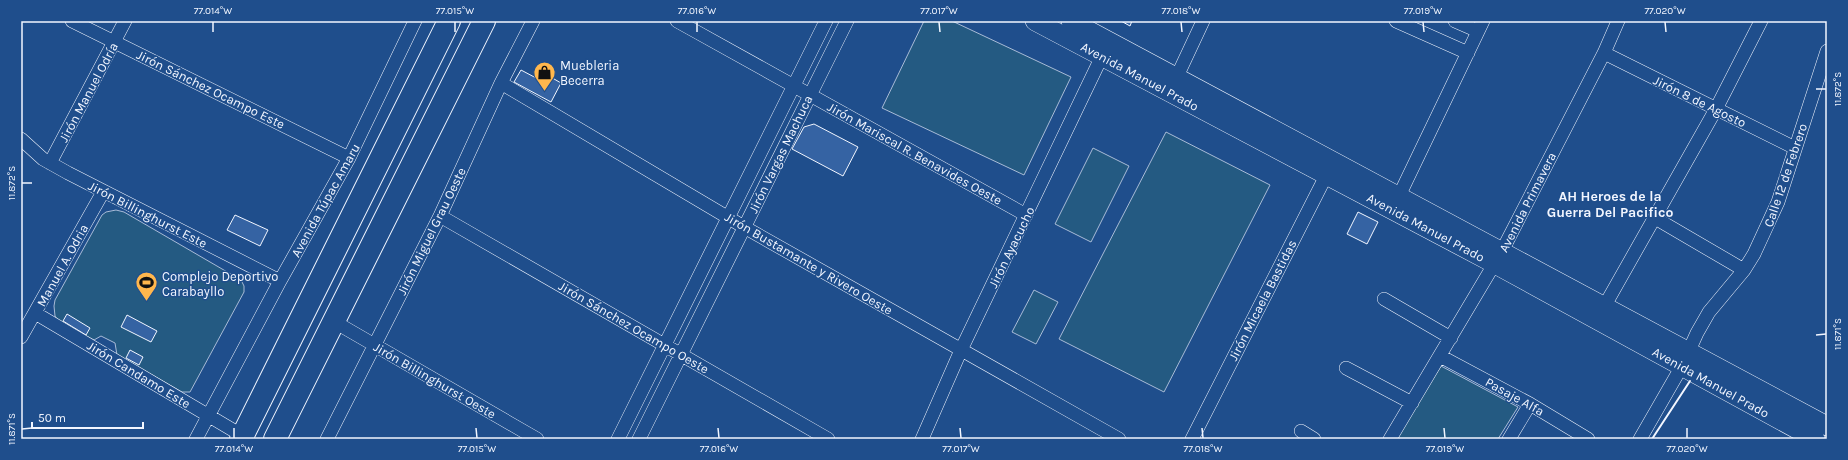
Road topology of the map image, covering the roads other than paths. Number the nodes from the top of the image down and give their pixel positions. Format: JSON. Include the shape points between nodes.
{"nodes":[{"id":1,"x":72,"y":21,"type":"edge"},
{"id":2,"x":125,"y":21,"type":"edge"},
{"id":3,"x":448,"y":21,"type":"edge"},
{"id":4,"x":484,"y":21,"type":"edge"},
{"id":5,"x":532,"y":21,"type":"edge"},
{"id":6,"x":677,"y":21,"type":"edge"},
{"id":7,"x":826,"y":21,"type":"edge"},
{"id":8,"x":847,"y":21,"type":"edge"},
{"id":9,"x":1035,"y":21,"type":"edge"},
{"id":10,"x":1071,"y":21,"type":"edge"},
{"id":11,"x":1202,"y":21,"type":"edge"},
{"id":12,"x":1396,"y":21,"type":"edge"},
{"id":13,"x":1455,"y":21,"type":"edge"},
{"id":14,"x":1618,"y":21,"type":"edge"},
{"id":15,"x":1761,"y":21,"type":"edge"},
{"id":16,"x":411,"y":23,"type":"edge"},
{"id":17,"x":1481,"y":26,"type":"edge"},
{"id":18,"x":115,"y":42,"type":"junction"},
{"id":19,"x":1827,"y":52,"type":"edge"},
{"id":20,"x":1468,"y":53,"type":"junction"},
{"id":21,"x":1604,"y":53,"type":"junction"},
{"id":22,"x":1102,"y":56,"type":"junction"},
{"id":23,"x":501,"y":83,"type":"junction"},
{"id":24,"x":1173,"y":85,"type":"junction"},
{"id":25,"x":793,"y":86,"type":"junction"},
{"id":26,"x":809,"y":95,"type":"junction"},
{"id":27,"x":1716,"y":109,"type":"junction"},
{"id":28,"x":21,"y":139,"type":"edge"},
{"id":29,"x":1795,"y":148,"type":"junction"},
{"id":30,"x":349,"y":158,"type":"junction"},
{"id":31,"x":50,"y":163,"type":"junction"},
{"id":32,"x":1330,"y":168,"type":"junction"},
{"id":33,"x":103,"y":192,"type":"junction"},
{"id":34,"x":1399,"y":196,"type":"junction"},
{"id":35,"x":1026,"y":215,"type":"junction"},
{"id":36,"x":440,"y":216,"type":"junction"},
{"id":37,"x":728,"y":217,"type":"junction"},
{"id":38,"x":1655,"y":218,"type":"junction"},
{"id":39,"x":744,"y":227,"type":"junction"},
{"id":40,"x":1498,"y":257,"type":"junction"},
{"id":41,"x":1744,"y":270,"type":"junction"},
{"id":42,"x":280,"y":281,"type":"junction"},
{"id":43,"x":1384,"y":299,"type":"dead end"},
{"id":44,"x":35,"y":313,"type":"junction"},
{"id":45,"x":1600,"y":313,"type":"junction"},
{"id":46,"x":333,"y":321,"type":"junction"},
{"id":47,"x":21,"y":337,"type":"edge"},
{"id":48,"x":1451,"y":338,"type":"junction"},
{"id":49,"x":374,"y":344,"type":"junction"},
{"id":50,"x":664,"y":345,"type":"junction"},
{"id":51,"x":961,"y":350,"type":"junction"},
{"id":52,"x":681,"y":354,"type":"junction"},
{"id":53,"x":1440,"y":356,"type":"junction"},
{"id":54,"x":1685,"y":359,"type":"junction"},
{"id":55,"x":1346,"y":368,"type":"dead end"},
{"id":56,"x":1412,"y":403,"type":"junction"},
{"id":57,"x":1530,"y":404,"type":"junction"},
{"id":58,"x":208,"y":416,"type":"junction"},
{"id":59,"x":1827,"y":426,"type":"edge"},
{"id":60,"x":1301,"y":431,"type":"dead end"},
{"id":61,"x":1807,"y":437,"type":"edge"},
{"id":62,"x":244,"y":438,"type":"edge"},
{"id":63,"x":196,"y":439,"type":"edge"},
{"id":64,"x":275,"y":439,"type":"edge"},
{"id":65,"x":327,"y":439,"type":"edge"},
{"id":66,"x":537,"y":439,"type":"edge"},
{"id":67,"x":618,"y":439,"type":"edge"},
{"id":68,"x":640,"y":439,"type":"edge"},
{"id":69,"x":828,"y":439,"type":"edge"},
{"id":70,"x":922,"y":439,"type":"edge"},
{"id":71,"x":1119,"y":439,"type":"edge"},
{"id":72,"x":1192,"y":439,"type":"edge"},
{"id":73,"x":1314,"y":439,"type":"edge"},
{"id":74,"x":1390,"y":439,"type":"edge"},
{"id":75,"x":1509,"y":439,"type":"edge"},
{"id":76,"x":1588,"y":439,"type":"edge"},
{"id":77,"x":1640,"y":439,"type":"edge"}],
"edges":[{"from":1,"to":18,"type":"street","name":"Jirón Sánchez Ocampo Este"},
{"from":2,"to":18,"type":"street","name":"Jirón Manuel Odría"},
{"from":3,"to":62,"type":"highway"},
{"from":4,"to":46,"type":"highway"},
{"from":5,"to":23,"type":"street","name":"Jirón Miguel Grau Oeste"},
{"from":6,"to":25,"type":"street","name":"Jirón Mariscal R. Benavides Oeste"},
{"from":7,"to":25,"type":"street","name":"Jirón Vargas Machuca"},
{"from":8,"to":26,"type":"street","name":"Jirón Vargas Machuca"},
{"from":9,"to":22,"type":"main road","name":"Avenida Manuel Prado"},
{"from":10,"to":24,"type":"main road","name":"Avenida Manuel Prado"},
{"from":11,"to":24,"type":"street"},
{"from":12,"to":20,"type":"street"},
{"from":13,"to":17,"type":"street"},
{"from":14,"to":21,"type":"street","name":"Avenida Primavera"},
{"from":15,"to":27,"type":"street"},
{"from":16,"to":30,"type":"street","name":"Avenida Túpac Amaru"},
{"from":17,"to":20,"type":"street"},
{"from":18,"to":30,"type":"street","name":"Jirón Sánchez Ocampo Este"},
{"from":18,"to":31,"type":"street","name":"Jirón Manuel Odría"},
{"from":19,"to":29,"type":"street","name":"Calle 12 de Febrero"},
{"from":20,"to":34,"type":"street"},
{"from":21,"to":27,"type":"street","name":"Jirón 8 de Agosto"},
{"from":21,"to":40,"type":"street","name":"Avenida Primavera"},
{"from":22,"to":24,"type":"main road","name":"Avenida Manuel Prado"},
{"from":22,"to":35,"type":"street","name":"Jirón Ayacucho"},
{"from":23,"to":36,"type":"street","name":"Jirón Miguel Grau Oeste"},
{"from":23,"to":37,"type":"street","name":"Jirón Bustamante y Rivero Oeste"},
{"from":24,"to":32,"type":"main road","name":"Avenida Manuel Prado"},
{"from":25,"to":26,"type":"street","name":"Jirón Mariscal R. Benavides Oeste"},
{"from":25,"to":37,"type":"street","name":"Jirón Vargas Machuca"},
{"from":26,"to":35,"type":"street","name":"Jirón Mariscal R. Benavides Oeste"},
{"from":26,"to":39,"type":"street","name":"Jirón Vargas Machuca"},
{"from":27,"to":29,"type":"street","name":"Jirón 8 de Agosto"},
{"from":27,"to":38,"type":"street"},
{"from":28,"to":31,"type":"street","name":"Jirón Billinghurst Este","via":[[26,146]]},
{"from":29,"to":41,"type":"street","name":"Calle 12 de Febrero","via":[[1778,202]]},
{"from":30,"to":42,"type":"street","name":"Avenida Túpac Amaru"},
{"from":31,"to":33,"type":"street","name":"Jirón Billinghurst Este"},
{"from":32,"to":34,"type":"main road","name":"Avenida Manuel Prado"},
{"from":32,"to":40,"type":"main road","name":"Avenida Manuel Prado"},
{"from":32,"to":72,"type":"street","name":"Jirón Micaela Bastidas"},
{"from":33,"to":42,"type":"street","name":"Jirón Billinghurst Este"},
{"from":33,"to":44,"type":"street","name":"Manuel A. Odria"},
{"from":34,"to":40,"type":"main road","name":"Avenida Manuel Prado"},
{"from":35,"to":51,"type":"street","name":"Jirón Ayacucho"},
{"from":36,"to":49,"type":"street","name":"Jirón Miguel Grau Oeste"},
{"from":36,"to":50,"type":"street","name":"Jirón Sánchez Ocampo Oeste"},
{"from":37,"to":39,"type":"street","name":"Jirón Bustamante y Rivero Oeste"},
{"from":37,"to":50,"type":"street","name":"Jirón Vargas Machuca"},
{"from":38,"to":41,"type":"street"},
{"from":38,"to":45,"type":"street"},
{"from":39,"to":51,"type":"street","name":"Jirón Bustamante y Rivero Oeste"},
{"from":39,"to":52,"type":"street","name":"Jirón Vargas Machuca"},
{"from":40,"to":45,"type":"main road","name":"Avenida Manuel Prado"},
{"from":40,"to":48,"type":"street","name":"Avenida Primavera"},
{"from":41,"to":54,"type":"street","name":"Calle 12 de Febrero","via":[[1709,312]]},
{"from":42,"to":58,"type":"street","name":"Avenida Túpac Amaru"},
{"from":43,"to":48,"type":"street"},
{"from":44,"to":47,"type":"street","name":"Manuel A. Odria"},
{"from":44,"to":58,"type":"street","name":"Jirón Candamo Este"},
{"from":45,"to":54,"type":"main road","name":"Avenida Manuel Prado"},
{"from":46,"to":49,"type":"street","name":"Jirón Billinghurst Oeste"},
{"from":46,"to":64,"type":"highway"},
{"from":48,"to":53,"type":"street","name":"Avenida Primavera"},
{"from":49,"to":65,"type":"street","name":"Jirón Miguel Grau Oeste"},
{"from":49,"to":66,"type":"street","name":"Jirón Billinghurst Oeste"},
{"from":50,"to":52,"type":"street","name":"Jirón Sánchez Ocampo Oeste"},
{"from":50,"to":67,"type":"street","name":"Jirón Vargas Machuca"},
{"from":51,"to":70,"type":"street","name":"Jirón Ayacucho"},
{"from":51,"to":71,"type":"street","name":"Jirón Bustamante y Rivero Oeste"},
{"from":52,"to":68,"type":"street","name":"Jirón Vargas Machuca"},
{"from":52,"to":69,"type":"street","name":"Jirón Sánchez Ocampo Oeste"},
{"from":53,"to":56,"type":"street","name":"Avenida Primavera"},
{"from":53,"to":57,"type":"street","name":"Pasaje Alfa"},
{"from":54,"to":59,"type":"main road","name":"Avenida Manuel Prado"},
{"from":54,"to":61,"type":"main road","name":"Avenida Manuel Prado"},
{"from":54,"to":77,"type":"street","name":"Calle 12 de Febrero"},
{"from":55,"to":56,"type":"street"},
{"from":56,"to":74,"type":"street","name":"Avenida Primavera"},
{"from":57,"to":75,"type":"street"},
{"from":57,"to":76,"type":"street","name":"Pasaje Alfa"},
{"from":58,"to":62,"type":"street","name":"Jirón Candamo Este"},
{"from":58,"to":63,"type":"street","name":"Avenida Túpac Amaru"},
{"from":60,"to":73,"type":"street"}]}
